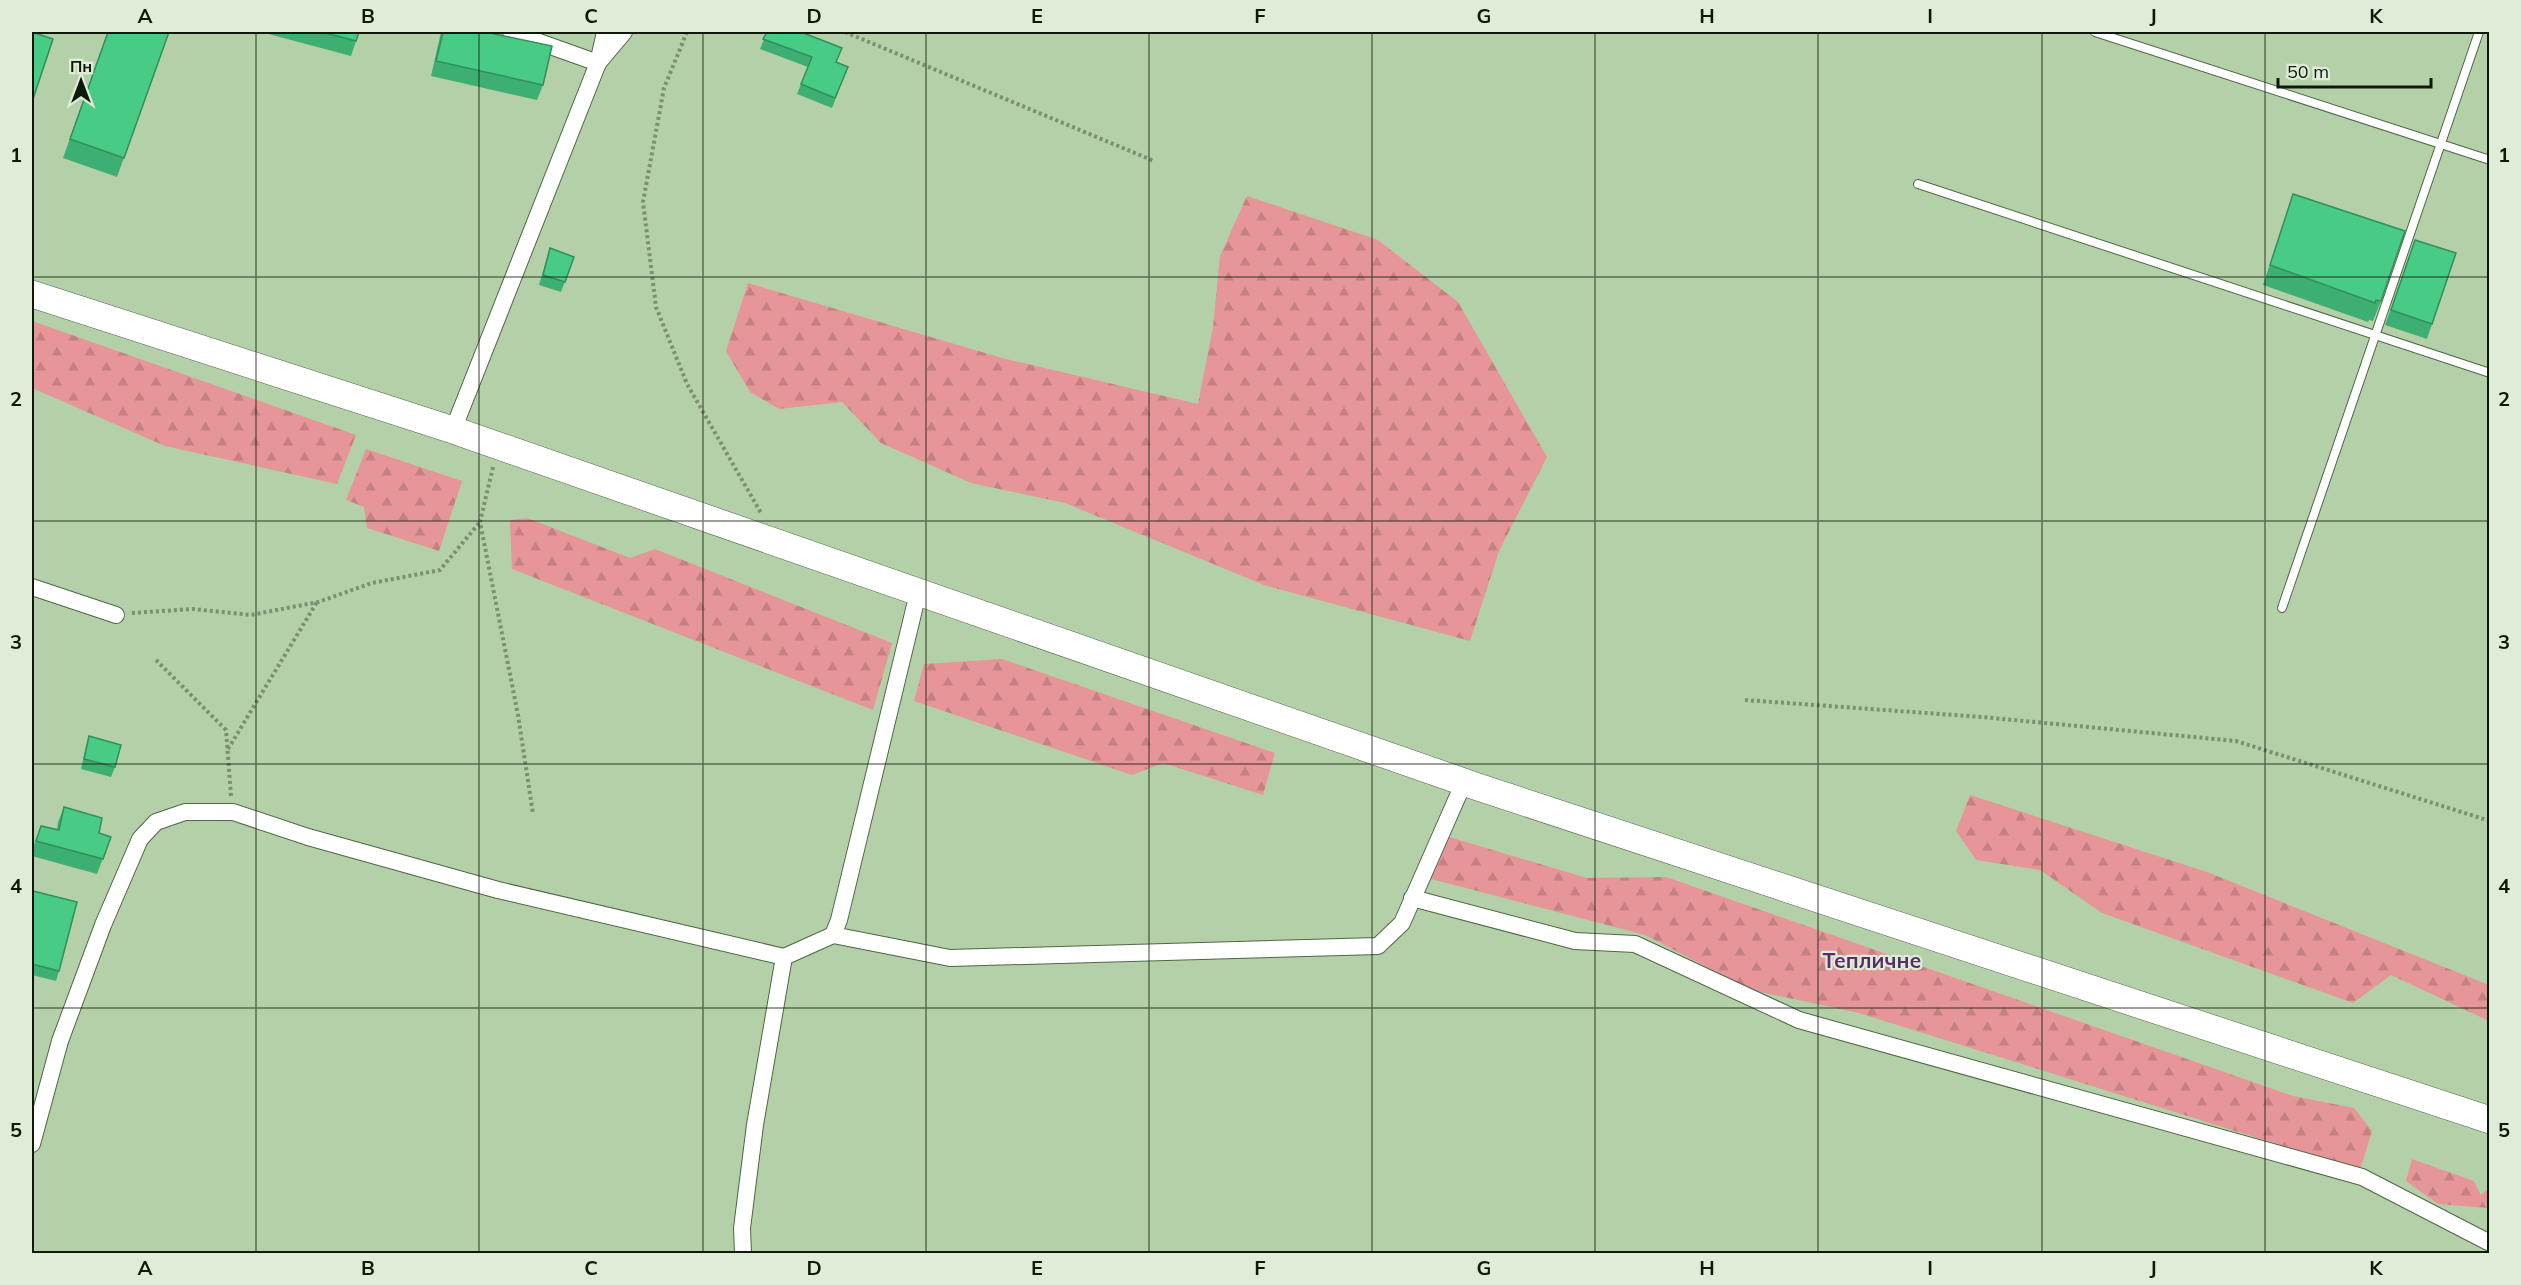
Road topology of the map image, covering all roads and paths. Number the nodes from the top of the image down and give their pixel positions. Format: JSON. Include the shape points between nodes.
{"nodes":[{"id":1,"x":511,"y":32,"type":"edge"},
{"id":2,"x":605,"y":32,"type":"edge"},
{"id":3,"x":624,"y":32,"type":"edge"},
{"id":4,"x":687,"y":32,"type":"edge"},
{"id":5,"x":845,"y":32,"type":"edge"},
{"id":6,"x":2095,"y":32,"type":"edge"},
{"id":7,"x":2479,"y":32,"type":"edge"},
{"id":8,"x":598,"y":63,"type":"junction"},
{"id":9,"x":2440,"y":144,"type":"junction"},
{"id":10,"x":2490,"y":160,"type":"edge"},
{"id":11,"x":1154,"y":161,"type":"dead end"},
{"id":12,"x":1918,"y":184,"type":"dead end"},
{"id":13,"x":32,"y":294,"type":"edge"},
{"id":14,"x":2375,"y":335,"type":"junction"},
{"id":15,"x":2490,"y":373,"type":"edge"},
{"id":16,"x":453,"y":430,"type":"junction"},
{"id":17,"x":497,"y":446,"type":"junction"},
{"id":18,"x":480,"y":522,"type":"junction"},
{"id":19,"x":779,"y":544,"type":"junction"},
{"id":20,"x":32,"y":587,"type":"edge"},
{"id":21,"x":918,"y":593,"type":"junction"},
{"id":22,"x":318,"y":602,"type":"junction"},
{"id":23,"x":2282,"y":608,"type":"dead end"},
{"id":24,"x":116,"y":615,"type":"joint"},
{"id":25,"x":156,"y":660,"type":"dead end"},
{"id":26,"x":1745,"y":700,"type":"dead end"},
{"id":27,"x":228,"y":749,"type":"junction"},
{"id":28,"x":1464,"y":782,"type":"junction"},
{"id":29,"x":233,"y":812,"type":"junction"},
{"id":30,"x":533,"y":814,"type":"dead end"},
{"id":31,"x":2490,"y":821,"type":"edge"},
{"id":32,"x":1412,"y":898,"type":"junction"},
{"id":33,"x":832,"y":935,"type":"junction"},
{"id":34,"x":784,"y":957,"type":"junction"},
{"id":35,"x":2490,"y":1120,"type":"edge"},
{"id":36,"x":32,"y":1144,"type":"edge"},
{"id":37,"x":2488,"y":1242,"type":"dead end"},
{"id":38,"x":743,"y":1254,"type":"edge"}],
"edges":[{"from":1,"to":8,"type":"street"},
{"from":2,"to":8,"type":"street"},
{"from":3,"to":8,"type":"street"},
{"from":4,"to":19,"type":"path","via":[[664,88],[644,202],[656,307],[687,384]]},
{"from":5,"to":11,"type":"path"},
{"from":6,"to":9,"type":"lane"},
{"from":7,"to":9,"type":"lane"},
{"from":8,"to":16,"type":"street"},
{"from":9,"to":10,"type":"lane"},
{"from":9,"to":14,"type":"lane"},
{"from":12,"to":14,"type":"lane"},
{"from":13,"to":16,"type":"main road"},
{"from":14,"to":15,"type":"lane"},
{"from":14,"to":23,"type":"lane"},
{"from":16,"to":17,"type":"main road"},
{"from":17,"to":18,"type":"path"},
{"from":17,"to":19,"type":"main road"},
{"from":18,"to":22,"type":"path","via":[[440,570],[372,583]]},
{"from":18,"to":30,"type":"path"},
{"from":19,"to":21,"type":"main road"},
{"from":20,"to":24,"type":"street"},
{"from":21,"to":28,"type":"main road"},
{"from":21,"to":33,"type":"street","via":[[839,920]]},
{"from":22,"to":24,"type":"path","via":[[251,615],[193,609]]},
{"from":22,"to":27,"type":"path"},
{"from":25,"to":27,"type":"path","via":[[226,730]]},
{"from":26,"to":31,"type":"path","via":[[2236,741]]},
{"from":27,"to":29,"type":"path"},
{"from":28,"to":32,"type":"street"},
{"from":28,"to":35,"type":"main road"},
{"from":29,"to":34,"type":"street","via":[[498,890]]},
{"from":29,"to":36,"type":"street","via":[[184,812],[156,822],[140,839],[60,1041]]},
{"from":32,"to":33,"type":"street","via":[[1402,923],[1378,946],[950,958]]},
{"from":32,"to":37,"type":"street","via":[[1575,941],[1635,944],[1799,1020],[2362,1177]]},
{"from":33,"to":34,"type":"street"},
{"from":34,"to":38,"type":"street","via":[[755,1125],[741,1228]]}]}
